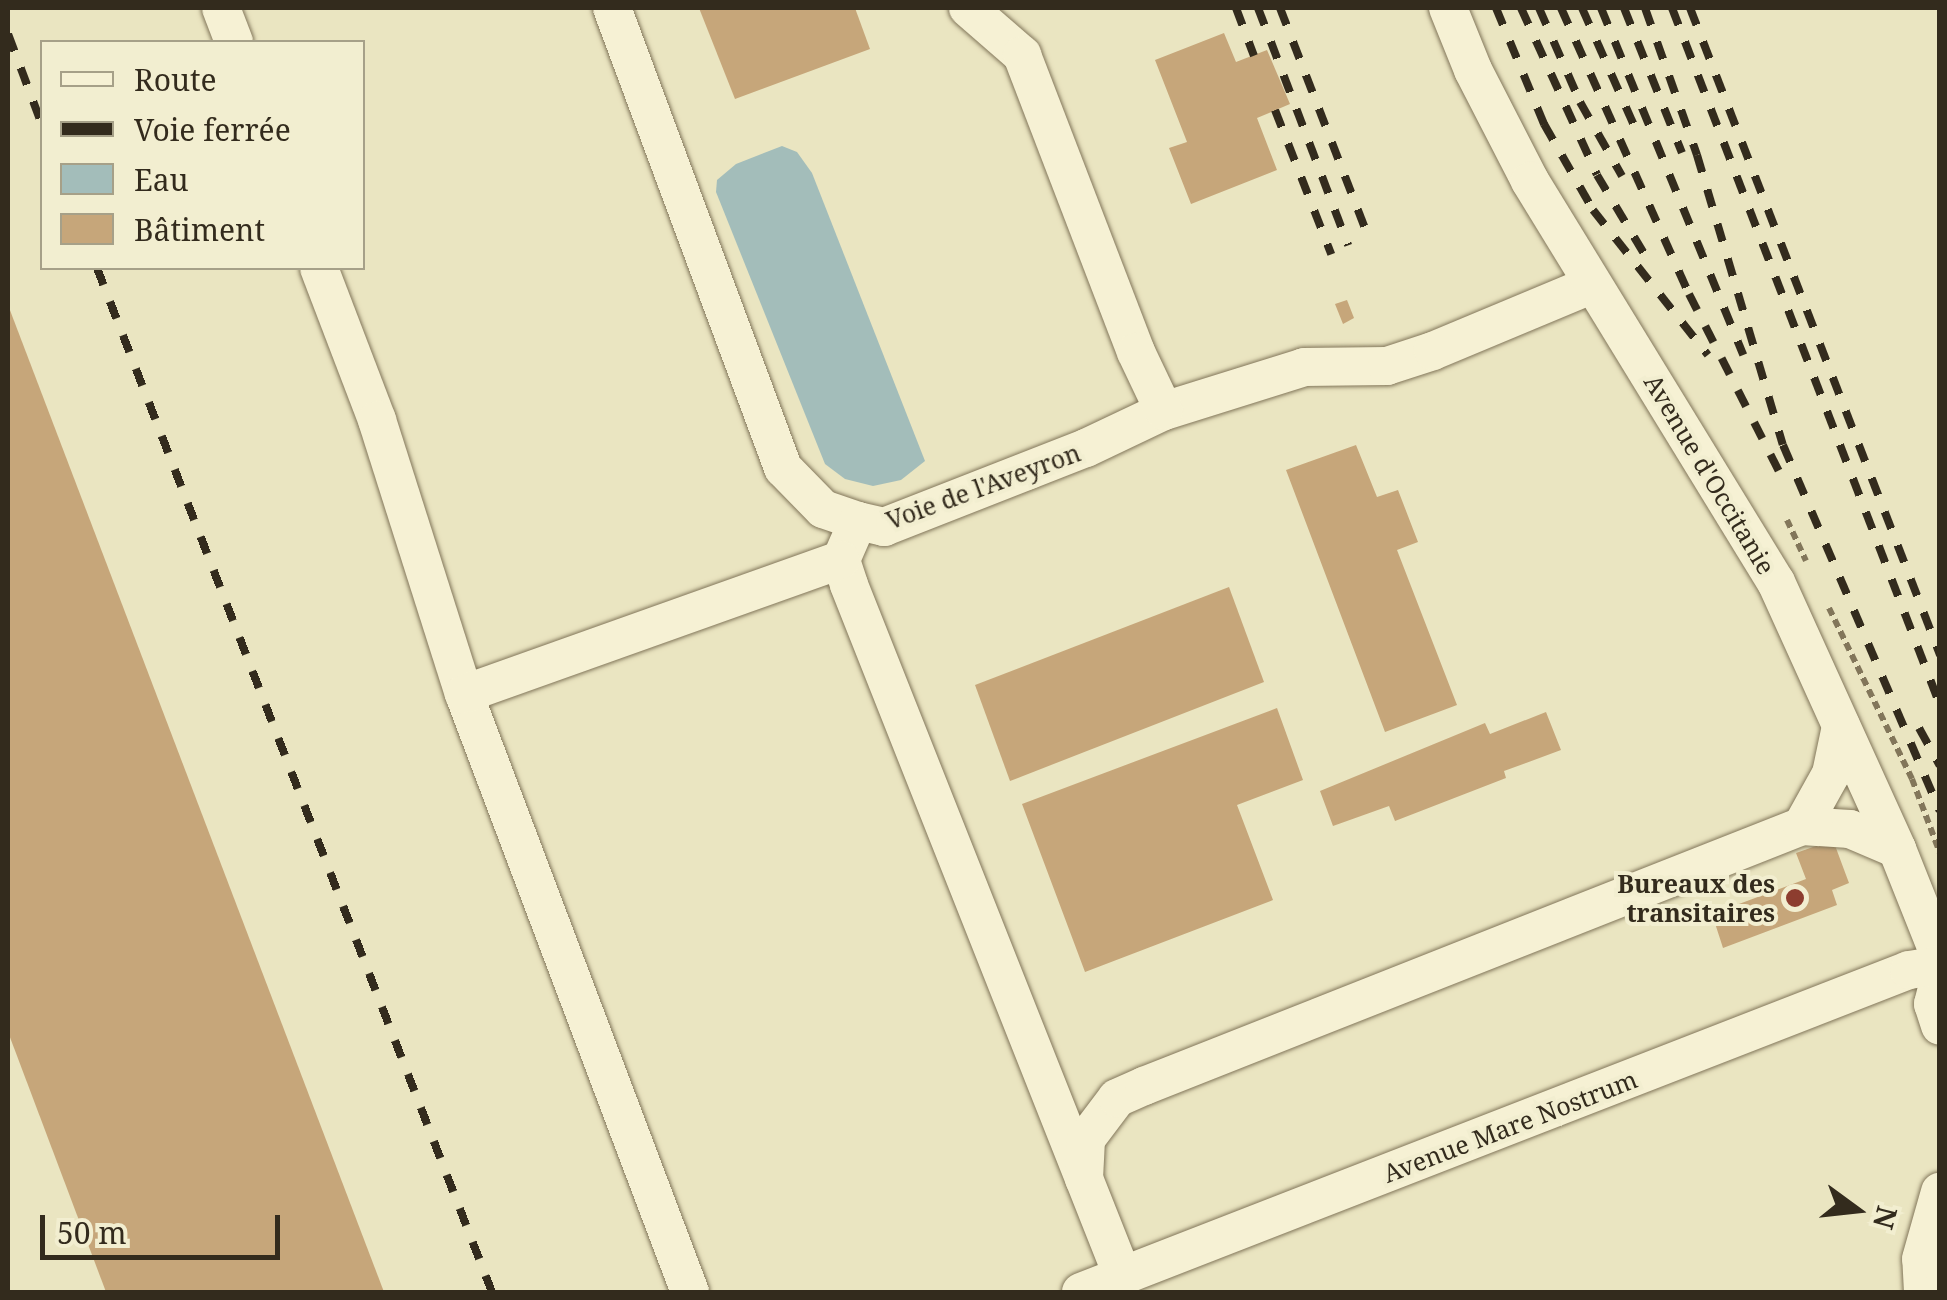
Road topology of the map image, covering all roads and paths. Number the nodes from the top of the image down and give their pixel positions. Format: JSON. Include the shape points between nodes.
{"nodes":[{"id":1,"x":221,"y":8,"type":"edge"},
{"id":2,"x":612,"y":8,"type":"edge"},
{"id":3,"x":968,"y":8,"type":"edge"},
{"id":4,"x":1448,"y":8,"type":"edge"},
{"id":5,"x":233,"y":40,"type":"edge"},
{"id":6,"x":320,"y":270,"type":"edge"},
{"id":7,"x":1591,"y":285,"type":"junction"},
{"id":8,"x":1164,"y":411,"type":"junction"},
{"id":9,"x":1787,"y":520,"type":"dead end"},
{"id":10,"x":858,"y":521,"type":"junction"},
{"id":11,"x":841,"y":560,"type":"junction"},
{"id":12,"x":1812,"y":572,"type":"dead end"},
{"id":13,"x":1828,"y":606,"type":"dead end"},
{"id":14,"x":464,"y":694,"type":"junction"},
{"id":15,"x":1841,"y":726,"type":"junction"},
{"id":16,"x":1802,"y":826,"type":"junction"},
{"id":17,"x":1897,"y":849,"type":"junction"},
{"id":18,"x":1940,"y":853,"type":"edge"},
{"id":19,"x":1940,"y":957,"type":"edge"},
{"id":20,"x":1940,"y":965,"type":"edge"},
{"id":21,"x":1940,"y":976,"type":"edge"},
{"id":22,"x":1940,"y":1026,"type":"edge"},
{"id":23,"x":1084,"y":1179,"type":"junction"},
{"id":24,"x":1940,"y":1192,"type":"edge"},
{"id":25,"x":1940,"y":1276,"type":"edge"},
{"id":26,"x":1122,"y":1277,"type":"junction"},
{"id":27,"x":690,"y":1292,"type":"edge"},
{"id":28,"x":1082,"y":1292,"type":"edge"},
{"id":29,"x":1926,"y":1292,"type":"edge"}],
"edges":[{"from":1,"to":5,"type":"street"},
{"from":2,"to":10,"type":"street","via":[[783,468],[822,509]]},
{"from":3,"to":8,"type":"street","via":[[1022,55]]},
{"from":4,"to":7,"type":"street","name":"Avenue d'Occitanie","via":[[1498,118]]},
{"from":6,"to":14,"type":"street"},
{"from":7,"to":8,"type":"street","name":"Voie de l'Aveyron","via":[[1387,366],[1304,366]]},
{"from":7,"to":15,"type":"street","name":"Avenue d'Occitanie","via":[[1776,582]]},
{"from":8,"to":10,"type":"street","name":"Voie de l'Aveyron","via":[[884,527]]},
{"from":9,"to":12,"type":"path"},
{"from":10,"to":11,"type":"street","name":"Voie de l'Aveyron"},
{"from":11,"to":14,"type":"street"},
{"from":11,"to":23,"type":"street"},
{"from":13,"to":18,"type":"path","via":[[1912,779]]},
{"from":14,"to":27,"type":"street"},
{"from":15,"to":16,"type":"street","via":[[1831,774]]},
{"from":15,"to":17,"type":"street","name":"Avenue d'Occitanie"},
{"from":16,"to":17,"type":"street","via":[[1850,829]]},
{"from":16,"to":23,"type":"street","via":[[1117,1098],[1086,1139]]},
{"from":17,"to":19,"type":"street","name":"Avenue d'Occitanie"},
{"from":20,"to":26,"type":"street","name":"Avenue Mare Nostrum","via":[[1909,970]]},
{"from":21,"to":22,"type":"street","via":[[1933,1004]]},
{"from":23,"to":26,"type":"street"},
{"from":24,"to":29,"type":"street","via":[[1921,1259]]},
{"from":25,"to":29,"type":"street"},
{"from":26,"to":28,"type":"street","name":"Avenue Mare Nostrum"}]}
